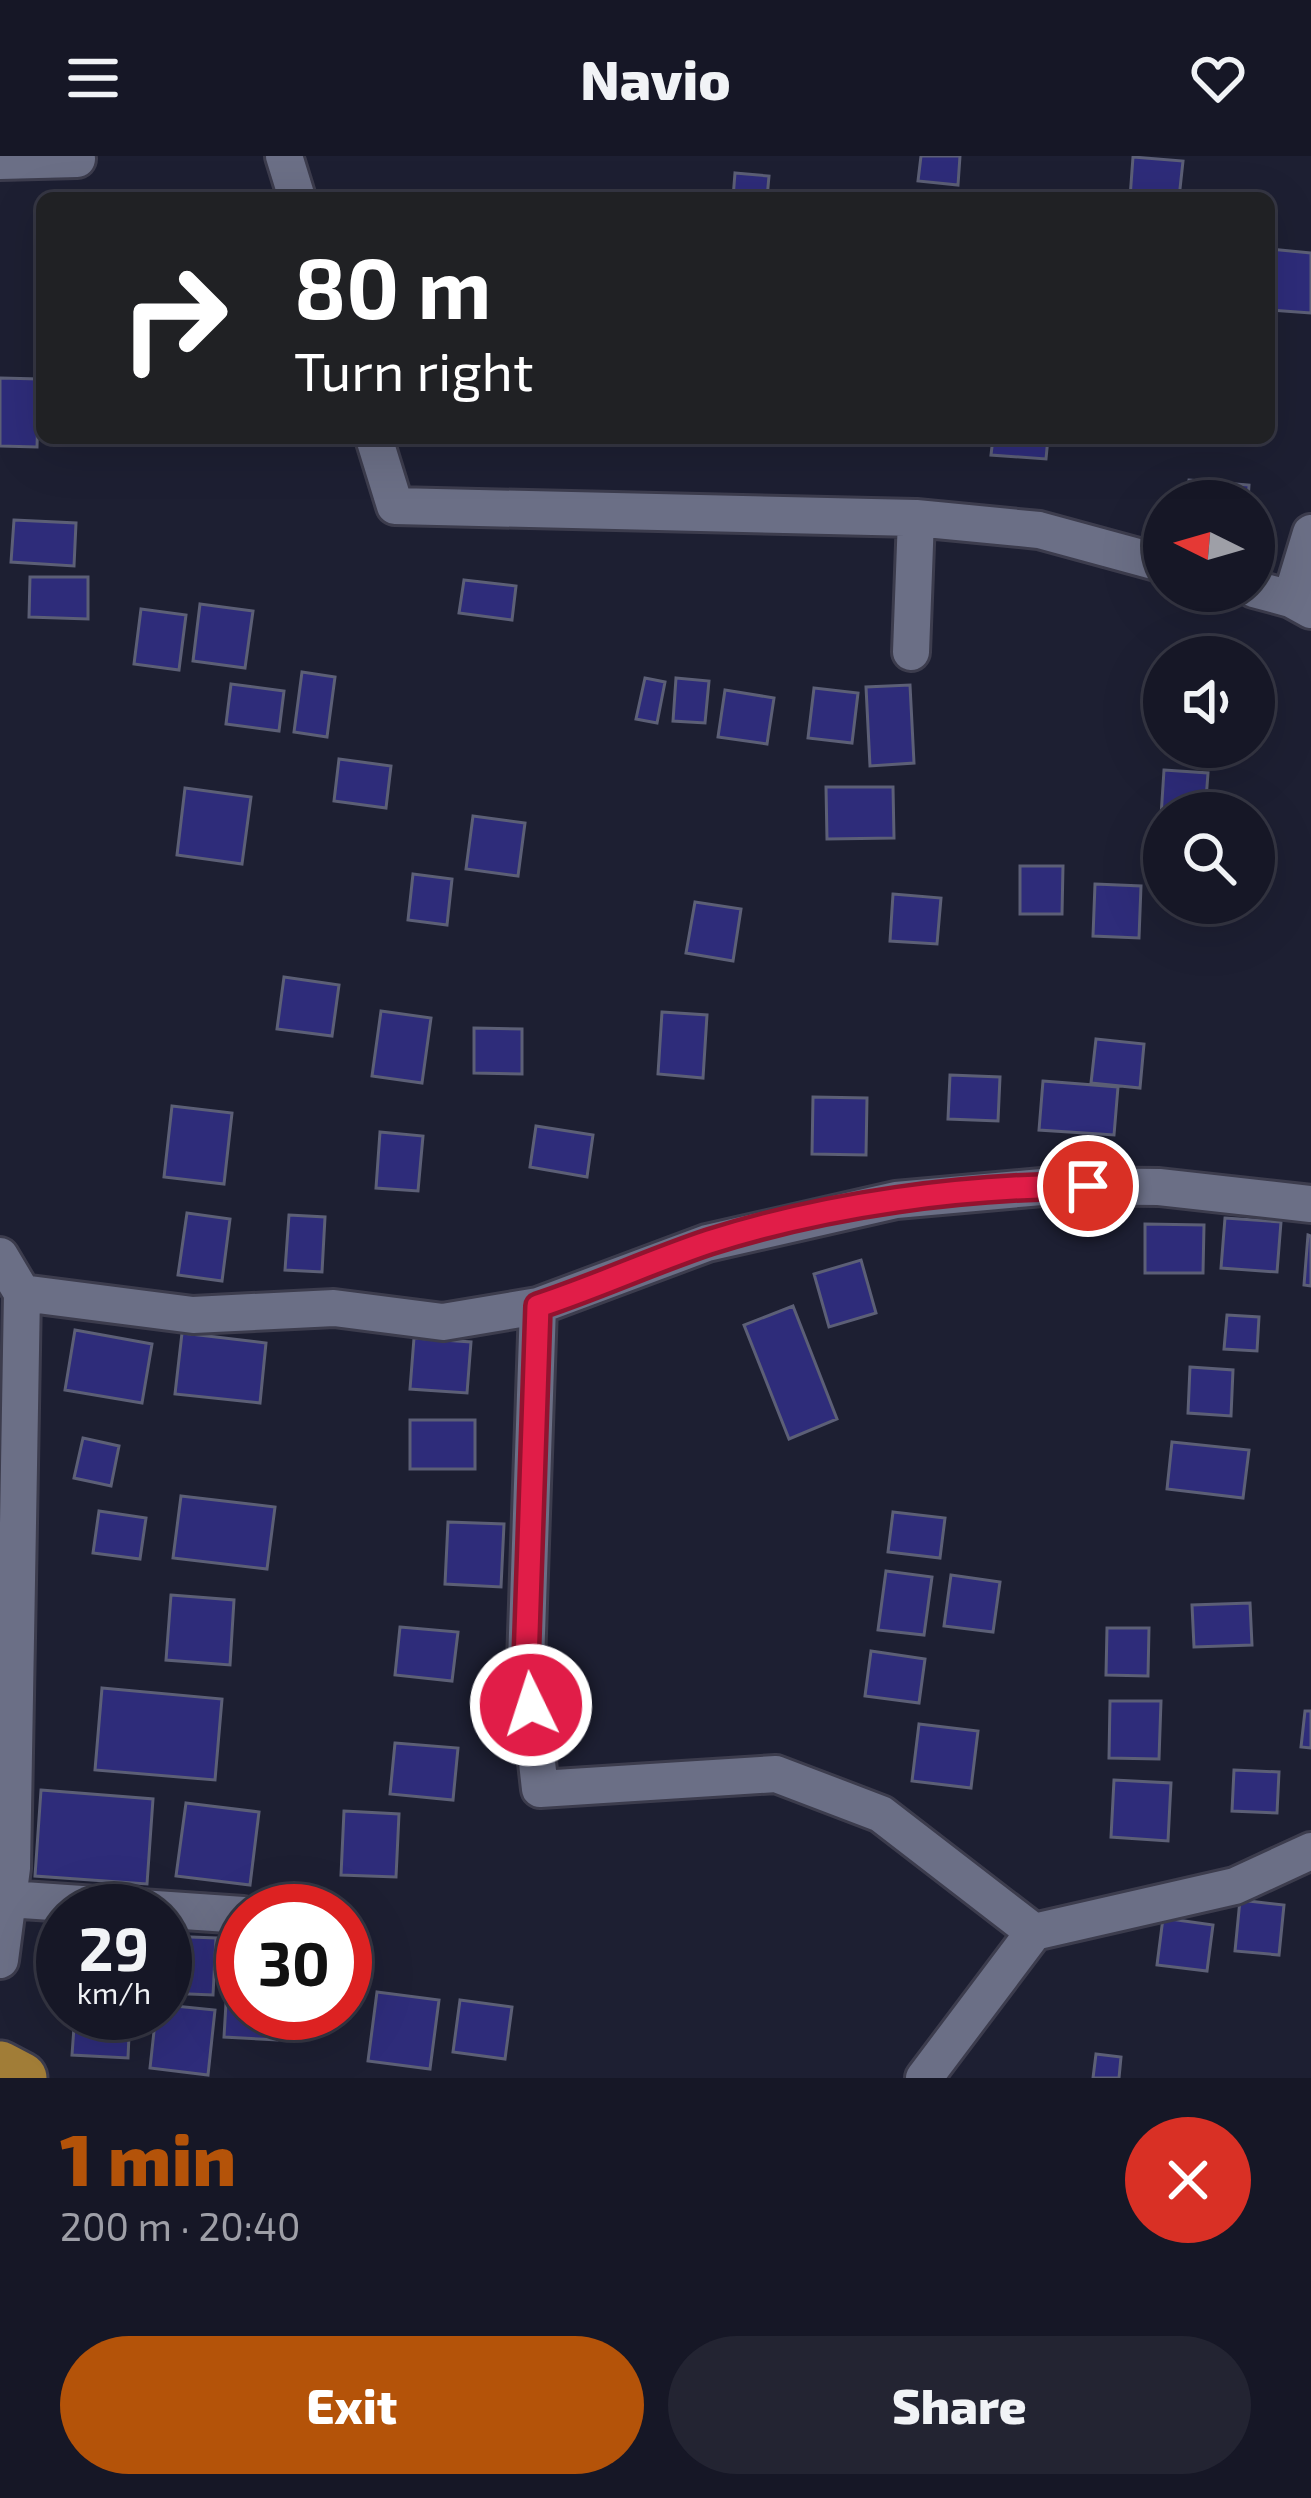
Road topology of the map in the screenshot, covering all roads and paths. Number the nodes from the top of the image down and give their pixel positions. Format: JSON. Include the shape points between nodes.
{"nodes":[{"id":1,"x":284,"y":156,"type":"edge"},
{"id":2,"x":85,"y":157,"type":"edge"},
{"id":3,"x":0,"y":161,"type":"edge"},
{"id":4,"x":295,"y":192,"type":"edge"},
{"id":5,"x":376,"y":444,"type":"edge"},
{"id":6,"x":916,"y":518,"type":"junction"},
{"id":7,"x":1311,"y":533,"type":"edge"},
{"id":8,"x":1143,"y":558,"type":"edge"},
{"id":9,"x":1301,"y":605,"type":"edge"},
{"id":10,"x":911,"y":652,"type":"dead end"},
{"id":11,"x":1311,"y":1204,"type":"edge"},
{"id":12,"x":0,"y":1256,"type":"edge"},
{"id":13,"x":22,"y":1293,"type":"junction"},
{"id":14,"x":538,"y":1306,"type":"junction"},
{"id":15,"x":1311,"y":1851,"type":"edge"},
{"id":16,"x":8,"y":1899,"type":"junction"},
{"id":17,"x":216,"y":1913,"type":"edge"},
{"id":18,"x":1034,"y":1932,"type":"junction"},
{"id":19,"x":0,"y":1960,"type":"edge"},
{"id":20,"x":0,"y":2067,"type":"edge"},
{"id":21,"x":21,"y":2078,"type":"edge"},
{"id":22,"x":924,"y":2078,"type":"edge"}],
"edges":[{"from":1,"to":4,"type":"street"},
{"from":2,"to":3,"type":"street"},
{"from":5,"to":6,"type":"street","via":[[395,506]]},
{"from":6,"to":8,"type":"street","via":[[1039,530]]},
{"from":6,"to":10,"type":"street"},
{"from":7,"to":9,"type":"street"},
{"from":11,"to":14,"type":"street","via":[[1159,1186],[896,1200],[707,1243]]},
{"from":12,"to":13,"type":"street"},
{"from":13,"to":14,"type":"street","via":[[193,1316],[334,1308],[443,1322]]},
{"from":13,"to":16,"type":"street"},
{"from":14,"to":18,"type":"street","via":[[526,1663],[540,1789],[776,1774],[881,1814]]},
{"from":15,"to":18,"type":"street","via":[[1217,1892]]},
{"from":16,"to":17,"type":"street"},
{"from":16,"to":19,"type":"street"},
{"from":18,"to":22,"type":"street"},
{"from":20,"to":21,"type":"highway"}]}
